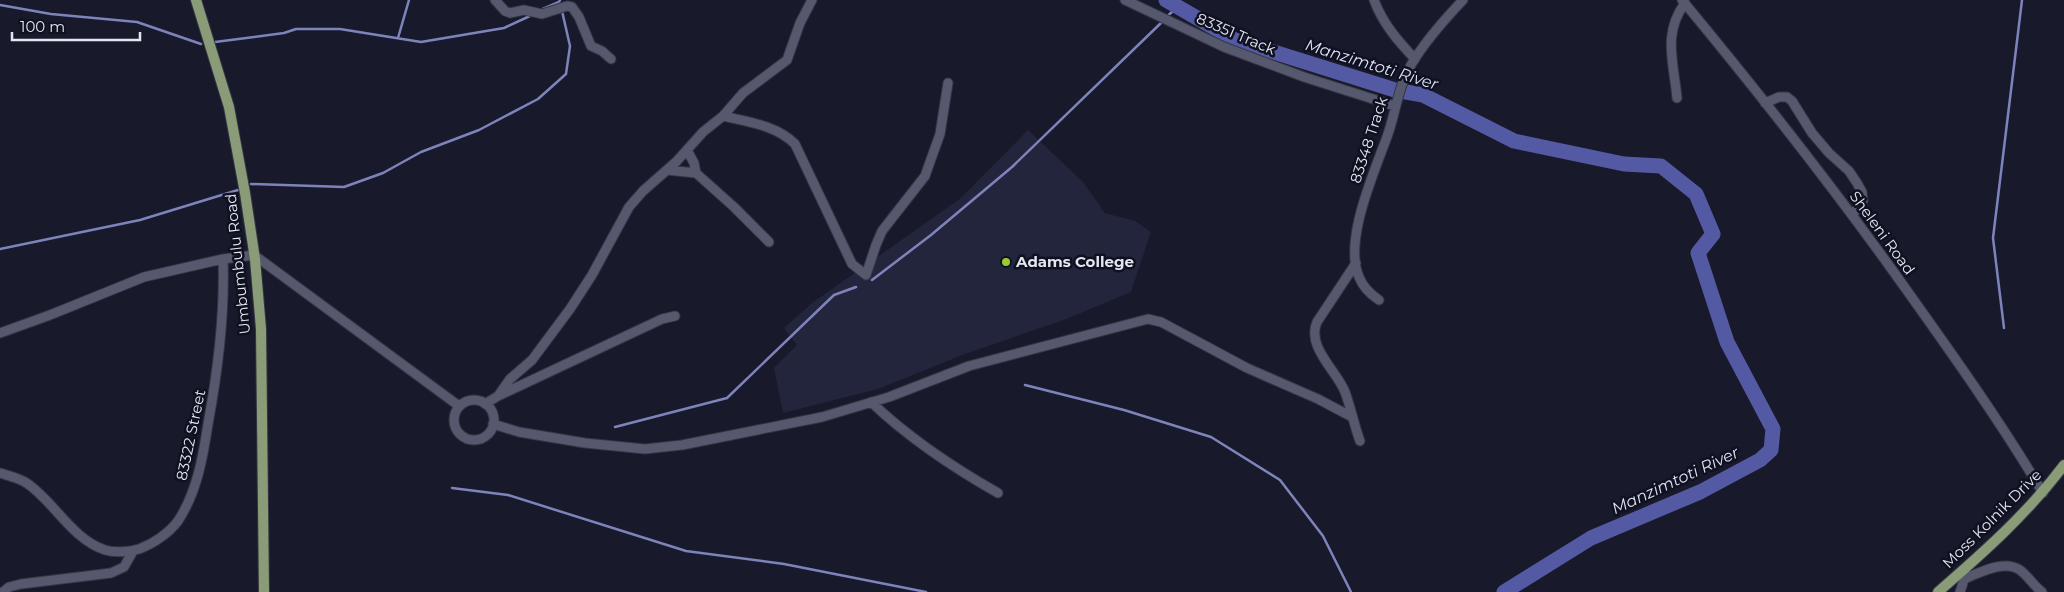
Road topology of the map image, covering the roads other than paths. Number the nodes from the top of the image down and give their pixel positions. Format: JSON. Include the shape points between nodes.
{"nodes":[{"id":1,"x":196,"y":0,"type":"edge"},
{"id":2,"x":495,"y":0,"type":"edge"},
{"id":3,"x":812,"y":0,"type":"edge"},
{"id":4,"x":1125,"y":0,"type":"edge"},
{"id":5,"x":1374,"y":0,"type":"edge"},
{"id":6,"x":1463,"y":0,"type":"edge"},
{"id":7,"x":1684,"y":2,"type":"edge"},
{"id":8,"x":610,"y":59,"type":"dead end"},
{"id":9,"x":1415,"y":59,"type":"junction"},
{"id":10,"x":948,"y":83,"type":"dead end"},
{"id":11,"x":1677,"y":98,"type":"dead end"},
{"id":12,"x":1765,"y":103,"type":"junction"},
{"id":13,"x":1395,"y":106,"type":"junction"},
{"id":14,"x":723,"y":116,"type":"junction"},
{"id":15,"x":687,"y":150,"type":"junction"},
{"id":16,"x":666,"y":170,"type":"junction"},
{"id":17,"x":696,"y":173,"type":"junction"},
{"id":18,"x":1852,"y":215,"type":"junction"},
{"id":19,"x":769,"y":242,"type":"dead end"},
{"id":20,"x":254,"y":255,"type":"junction"},
{"id":21,"x":223,"y":259,"type":"junction"},
{"id":22,"x":1356,"y":263,"type":"junction"},
{"id":23,"x":1379,"y":300,"type":"dead end"},
{"id":24,"x":676,"y":316,"type":"dead end"},
{"id":25,"x":0,"y":333,"type":"edge"},
{"id":26,"x":498,"y":396,"type":"junction"},
{"id":27,"x":871,"y":402,"type":"junction"},
{"id":28,"x":485,"y":404,"type":"junction"},
{"id":29,"x":459,"y":406,"type":"junction"},
{"id":30,"x":1352,"y":417,"type":"junction"},
{"id":31,"x":493,"y":424,"type":"junction"},
{"id":32,"x":1360,"y":440,"type":"dead end"},
{"id":33,"x":2064,"y":465,"type":"edge"},
{"id":34,"x":0,"y":474,"type":"edge"},
{"id":35,"x":2043,"y":493,"type":"junction"},
{"id":36,"x":998,"y":494,"type":"dead end"},
{"id":37,"x":132,"y":551,"type":"junction"},
{"id":38,"x":1970,"y":565,"type":"junction"},
{"id":39,"x":1964,"y":579,"type":"junction"},
{"id":40,"x":4,"y":592,"type":"edge"},
{"id":41,"x":264,"y":592,"type":"edge"},
{"id":42,"x":1938,"y":592,"type":"edge"},
{"id":43,"x":1960,"y":592,"type":"edge"},
{"id":44,"x":2042,"y":592,"type":"edge"}],
"edges":[{"from":1,"to":20,"type":"main road","name":"Umbumbulu Road","via":[[228,107]]},
{"from":2,"to":8,"type":"street","via":[[510,13],[524,10],[542,14],[572,7],[591,46]]},
{"from":3,"to":14,"type":"street","via":[[787,60],[743,93]]},
{"from":4,"to":13,"type":"street","name":"83351 Track","via":[[1224,47]]},
{"from":5,"to":9,"type":"street","via":[[1379,15]]},
{"from":6,"to":9,"type":"street","name":"83348 Track"},
{"from":7,"to":11,"type":"street","via":[[1675,18],[1670,46]]},
{"from":7,"to":12,"type":"street","name":"Sheleni Road"},
{"from":9,"to":13,"type":"street","name":"83348 Track"},
{"from":10,"to":14,"type":"street","via":[[940,134],[925,176],[882,231],[866,275],[852,264],[795,144],[749,120]]},
{"from":12,"to":18,"type":"street","name":"Sheleni Road"},
{"from":12,"to":18,"type":"street","via":[[1787,97],[1829,153],[1849,171],[1863,197]]},
{"from":13,"to":22,"type":"street","name":"83348 Track","via":[[1357,225]]},
{"from":14,"to":15,"type":"street"},
{"from":15,"to":16,"type":"street"},
{"from":15,"to":17,"type":"street"},
{"from":16,"to":17,"type":"street"},
{"from":16,"to":26,"type":"street","via":[[629,207],[570,309],[532,360],[510,379]]},
{"from":17,"to":19,"type":"street"},
{"from":18,"to":35,"type":"street","name":"Sheleni Road","via":[[1974,384]]},
{"from":20,"to":21,"type":"street"},
{"from":20,"to":29,"type":"street"},
{"from":20,"to":41,"type":"main road","name":"Umbumbulu Road","via":[[261,329]]},
{"from":21,"to":25,"type":"street","via":[[137,280]]},
{"from":21,"to":37,"type":"street","name":"83322 Street","via":[[218,369],[202,462],[177,522],[156,541]]},
{"from":22,"to":23,"type":"street","name":"83348 Track","via":[[1364,286]]},
{"from":22,"to":30,"type":"street","via":[[1317,322],[1315,331],[1324,359],[1345,392]]},
{"from":24,"to":26,"type":"street","via":[[662,319]]},
{"from":26,"to":28,"type":"street"},
{"from":27,"to":30,"type":"street","via":[[970,366],[1148,319],[1161,322],[1247,368]]},
{"from":27,"to":31,"type":"street","via":[[791,424],[646,449],[550,438]]},
{"from":27,"to":36,"type":"street","via":[[898,428]]},
{"from":28,"to":29,"type":"street","via":[[474,400]]},
{"from":28,"to":31,"type":"street","via":[[492,412]]},
{"from":29,"to":31,"type":"street","via":[[454,422],[462,436],[472,439],[483,437]]},
{"from":30,"to":32,"type":"street"},
{"from":33,"to":35,"type":"main road","name":"Moss Kolnik Drive"},
{"from":34,"to":37,"type":"street","name":"83322 Street","via":[[27,482],[77,533],[93,544],[106,550]]},
{"from":35,"to":38,"type":"main road","name":"Moss Kolnik Drive"},
{"from":37,"to":40,"type":"street","via":[[124,567],[111,573],[22,584],[9,587]]},
{"from":38,"to":39,"type":"street"},
{"from":38,"to":42,"type":"main road","name":"Moss Kolnik Drive"},
{"from":39,"to":43,"type":"street"},
{"from":39,"to":44,"type":"street","via":[[2010,566],[2019,569]]}]}
